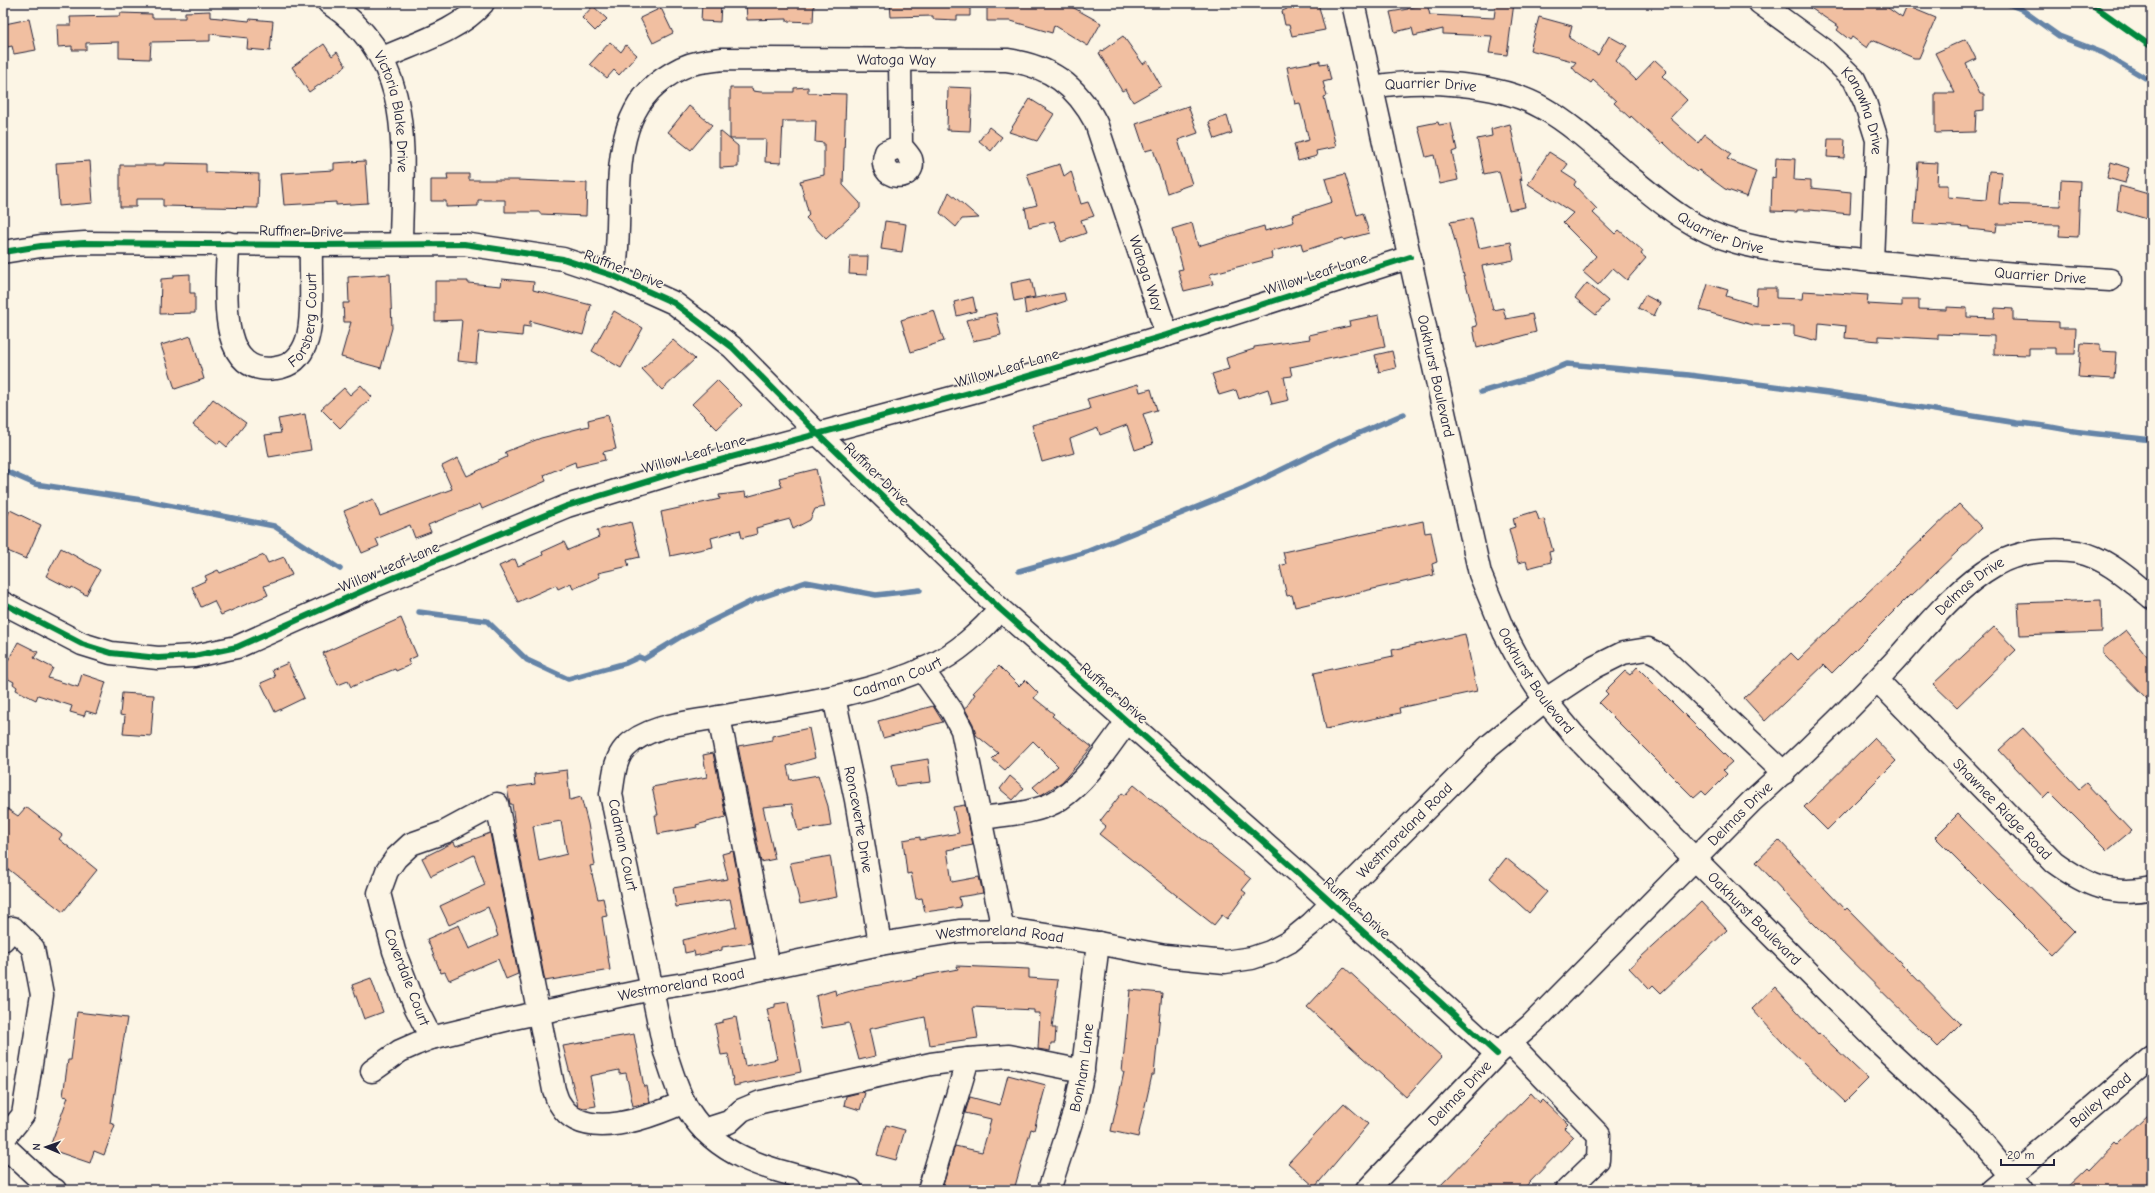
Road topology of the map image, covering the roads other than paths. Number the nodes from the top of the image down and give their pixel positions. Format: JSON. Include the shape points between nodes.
{"nodes":[{"id":1,"x":329,"y":3,"type":"edge"},
{"id":2,"x":483,"y":3,"type":"edge"},
{"id":3,"x":1353,"y":3,"type":"edge"},
{"id":4,"x":1760,"y":3,"type":"edge"},
{"id":5,"x":382,"y":58,"type":"junction"},
{"id":6,"x":900,"y":59,"type":"junction"},
{"id":7,"x":1373,"y":87,"type":"junction"},
{"id":8,"x":901,"y":146,"type":"dead end"},
{"id":9,"x":228,"y":243,"type":"junction"},
{"id":10,"x":401,"y":244,"type":"junction"},
{"id":11,"x":311,"y":245,"type":"junction"},
{"id":12,"x":3,"y":252,"type":"edge"},
{"id":13,"x":1410,"y":258,"type":"junction"},
{"id":14,"x":1872,"y":261,"type":"junction"},
{"id":15,"x":614,"y":276,"type":"junction"},
{"id":16,"x":2110,"y":280,"type":"dead end"},
{"id":17,"x":1166,"y":335,"type":"junction"},
{"id":18,"x":817,"y":433,"type":"junction"},
{"id":19,"x":2152,"y":598,"type":"edge"},
{"id":20,"x":3,"y":602,"type":"edge"},
{"id":21,"x":1000,"y":609,"type":"junction"},
{"id":22,"x":922,"y":669,"type":"junction"},
{"id":23,"x":1877,"y":680,"type":"junction"},
{"id":24,"x":834,"y":696,"type":"junction"},
{"id":25,"x":1546,"y":700,"type":"junction"},
{"id":26,"x":719,"y":717,"type":"junction"},
{"id":27,"x":1127,"y":722,"type":"junction"},
{"id":28,"x":1784,"y":773,"type":"junction"},
{"id":29,"x":980,"y":818,"type":"junction"},
{"id":30,"x":1694,"y":858,"type":"junction"},
{"id":31,"x":2152,"y":888,"type":"edge"},
{"id":32,"x":1331,"y":904,"type":"junction"},
{"id":33,"x":1003,"y":930,"type":"junction"},
{"id":34,"x":8,"y":934,"type":"edge"},
{"id":35,"x":1098,"y":942,"type":"junction"},
{"id":36,"x":880,"y":944,"type":"junction"},
{"id":37,"x":769,"y":968,"type":"junction"},
{"id":38,"x":652,"y":989,"type":"junction"},
{"id":39,"x":539,"y":1012,"type":"junction"},
{"id":40,"x":431,"y":1038,"type":"junction"},
{"id":41,"x":1504,"y":1048,"type":"junction"},
{"id":42,"x":2152,"y":1056,"type":"edge"},
{"id":43,"x":968,"y":1059,"type":"junction"},
{"id":44,"x":372,"y":1071,"type":"dead end"},
{"id":45,"x":1083,"y":1071,"type":"junction"},
{"id":46,"x":684,"y":1102,"type":"junction"},
{"id":47,"x":704,"y":1130,"type":"junction"},
{"id":48,"x":3,"y":1140,"type":"edge"},
{"id":49,"x":3,"y":1145,"type":"edge"},
{"id":50,"x":2017,"y":1183,"type":"edge"},
{"id":51,"x":55,"y":1190,"type":"edge"},
{"id":52,"x":852,"y":1190,"type":"edge"},
{"id":53,"x":929,"y":1190,"type":"edge"},
{"id":54,"x":1049,"y":1190,"type":"edge"},
{"id":55,"x":1369,"y":1190,"type":"edge"},
{"id":56,"x":1567,"y":1190,"type":"edge"},
{"id":57,"x":1993,"y":1190,"type":"edge"}],
"edges":[{"from":1,"to":5,"type":"street","name":"Victoria Blake Drive","via":[[355,24]]},
{"from":2,"to":5,"type":"street","via":[[472,15]]},
{"from":3,"to":7,"type":"street","name":"Oakhurst Boulevard","via":[[1364,58]]},
{"from":4,"to":14,"type":"street","name":"Kanawha Drive","via":[[1823,49],[1854,79],[1865,102],[1877,140]]},
{"from":5,"to":10,"type":"street","name":"Victoria Blake Drive","via":[[394,85],[402,135]]},
{"from":6,"to":8,"type":"street"},
{"from":6,"to":15,"type":"street","name":"Watoga Way","via":[[723,59],[695,63],[672,73],[655,85],[635,110],[623,142]]},
{"from":6,"to":17,"type":"street","name":"Watoga Way","via":[[1007,60],[1027,63],[1055,76],[1080,96],[1096,123]]},
{"from":7,"to":13,"type":"street","name":"Oakhurst Boulevard"},
{"from":7,"to":14,"type":"street","name":"Quarrier Drive","via":[[1419,83],[1479,87],[1520,96],[1564,121],[1665,207],[1700,230],[1737,243],[1770,250]]},
{"from":9,"to":11,"type":"street","name":"Ruffner Drive"},
{"from":9,"to":11,"type":"street","name":"Forsberg Court","via":[[230,339],[236,352],[245,361],[254,367],[264,369],[282,367],[297,359],[303,349],[310,326]]},
{"from":9,"to":12,"type":"street","name":"Ruffner Drive","via":[[85,243]]},
{"from":10,"to":11,"type":"street","name":"Ruffner Drive"},
{"from":10,"to":15,"type":"street","name":"Ruffner Drive","via":[[464,244],[536,254],[563,259]]},
{"from":13,"to":17,"type":"street","name":"Willow Leaf Lane"},
{"from":13,"to":25,"type":"street","name":"Oakhurst Boulevard","via":[[1480,574],[1504,632],[1520,662]]},
{"from":14,"to":16,"type":"street","name":"Quarrier Drive","via":[[1989,273]]},
{"from":15,"to":18,"type":"street","name":"Ruffner Drive","via":[[674,303],[732,347]]},
{"from":17,"to":18,"type":"street","name":"Willow Leaf Lane","via":[[988,388]]},
{"from":18,"to":20,"type":"street","name":"Willow Leaf Lane","via":[[567,506],[376,585],[237,647],[223,650],[194,656],[158,658],[111,653],[82,644]]},
{"from":18,"to":21,"type":"street","name":"Ruffner Drive"},
{"from":19,"to":23,"type":"street","name":"Delmas Drive","via":[[2113,567],[2079,552],[2038,552],[2017,556],[1996,564],[1975,579]]},
{"from":21,"to":22,"type":"street","name":"Cadman Court","via":[[972,638],[931,666]]},
{"from":21,"to":27,"type":"street","name":"Ruffner Drive"},
{"from":22,"to":24,"type":"street","name":"Cadman Court","via":[[868,688]]},
{"from":22,"to":29,"type":"street","via":[[952,711],[962,730]]},
{"from":23,"to":28,"type":"street","name":"Delmas Drive"},
{"from":23,"to":31,"type":"street","name":"Shawnee Ridge Road","via":[[2054,862],[2093,886],[2113,891],[2135,892]]},
{"from":24,"to":26,"type":"street","name":"Cadman Court"},
{"from":24,"to":36,"type":"street","name":"Ronceverte Drive","via":[[856,800]]},
{"from":25,"to":28,"type":"street","name":"Westmoreland Road","via":[[1595,667],[1623,653],[1648,649],[1660,655]]},
{"from":25,"to":30,"type":"street","name":"Oakhurst Boulevard","via":[[1573,734]]},
{"from":25,"to":32,"type":"street","name":"Westmoreland Road","via":[[1490,745]]},
{"from":26,"to":37,"type":"street"},
{"from":26,"to":38,"type":"street","name":"Cadman Court","via":[[645,734],[625,748],[615,768],[611,794]]},
{"from":27,"to":29,"type":"street","via":[[1080,781],[1060,800],[1034,810]]},
{"from":27,"to":32,"type":"street","name":"Ruffner Drive"},
{"from":28,"to":30,"type":"street","name":"Delmas Drive"},
{"from":29,"to":33,"type":"street"},
{"from":30,"to":41,"type":"street","name":"Delmas Drive","via":[[1531,1025]]},
{"from":30,"to":50,"type":"street","name":"Oakhurst Boulevard","via":[[1873,1037],[1969,1126]]},
{"from":32,"to":35,"type":"street","name":"Westmoreland Road","via":[[1311,924],[1283,945],[1252,958],[1225,962],[1165,956]]},
{"from":32,"to":41,"type":"street","name":"Ruffner Drive"},
{"from":33,"to":35,"type":"street","name":"Westmoreland Road"},
{"from":33,"to":36,"type":"street","name":"Westmoreland Road","via":[[960,931]]},
{"from":34,"to":48,"type":"street","via":[[32,948],[42,995],[23,1115]]},
{"from":35,"to":45,"type":"street","name":"Bonham Lane"},
{"from":36,"to":37,"type":"street","name":"Westmoreland Road"},
{"from":37,"to":38,"type":"street","name":"Westmoreland Road"},
{"from":38,"to":39,"type":"street","name":"Westmoreland Road"},
{"from":38,"to":46,"type":"street","name":"Cadman Court","via":[[665,1052]]},
{"from":39,"to":40,"type":"street","name":"Westmoreland Road"},
{"from":39,"to":40,"type":"street","name":"Coverdale Court","via":[[497,804],[445,832],[411,844],[396,858],[379,894],[394,951]]},
{"from":39,"to":46,"type":"street","via":[[554,1090],[560,1105],[572,1117],[584,1123],[599,1125],[630,1121],[657,1115]]},
{"from":40,"to":44,"type":"street","name":"Westmoreland Road","via":[[400,1051]]},
{"from":41,"to":55,"type":"street","name":"Delmas Drive"},
{"from":41,"to":56,"type":"street","name":"Ruffner Drive","via":[[1599,1135],[1598,1160]]},
{"from":42,"to":50,"type":"street","name":"Bailey Road"},
{"from":43,"to":45,"type":"street","via":[[1010,1056]]},
{"from":43,"to":47,"type":"street","via":[[931,1064],[761,1102],[742,1110],[730,1122]]},
{"from":43,"to":53,"type":"street"},
{"from":45,"to":54,"type":"street","name":"Bonham Lane","via":[[1074,1113]]},
{"from":46,"to":47,"type":"street","name":"Cadman Court"},
{"from":47,"to":52,"type":"street","name":"Cadman Court","via":[[717,1144],[737,1156],[788,1174]]},
{"from":49,"to":51,"type":"street","via":[[46,1185]]},
{"from":50,"to":57,"type":"street","name":"Bailey Road"}]}
